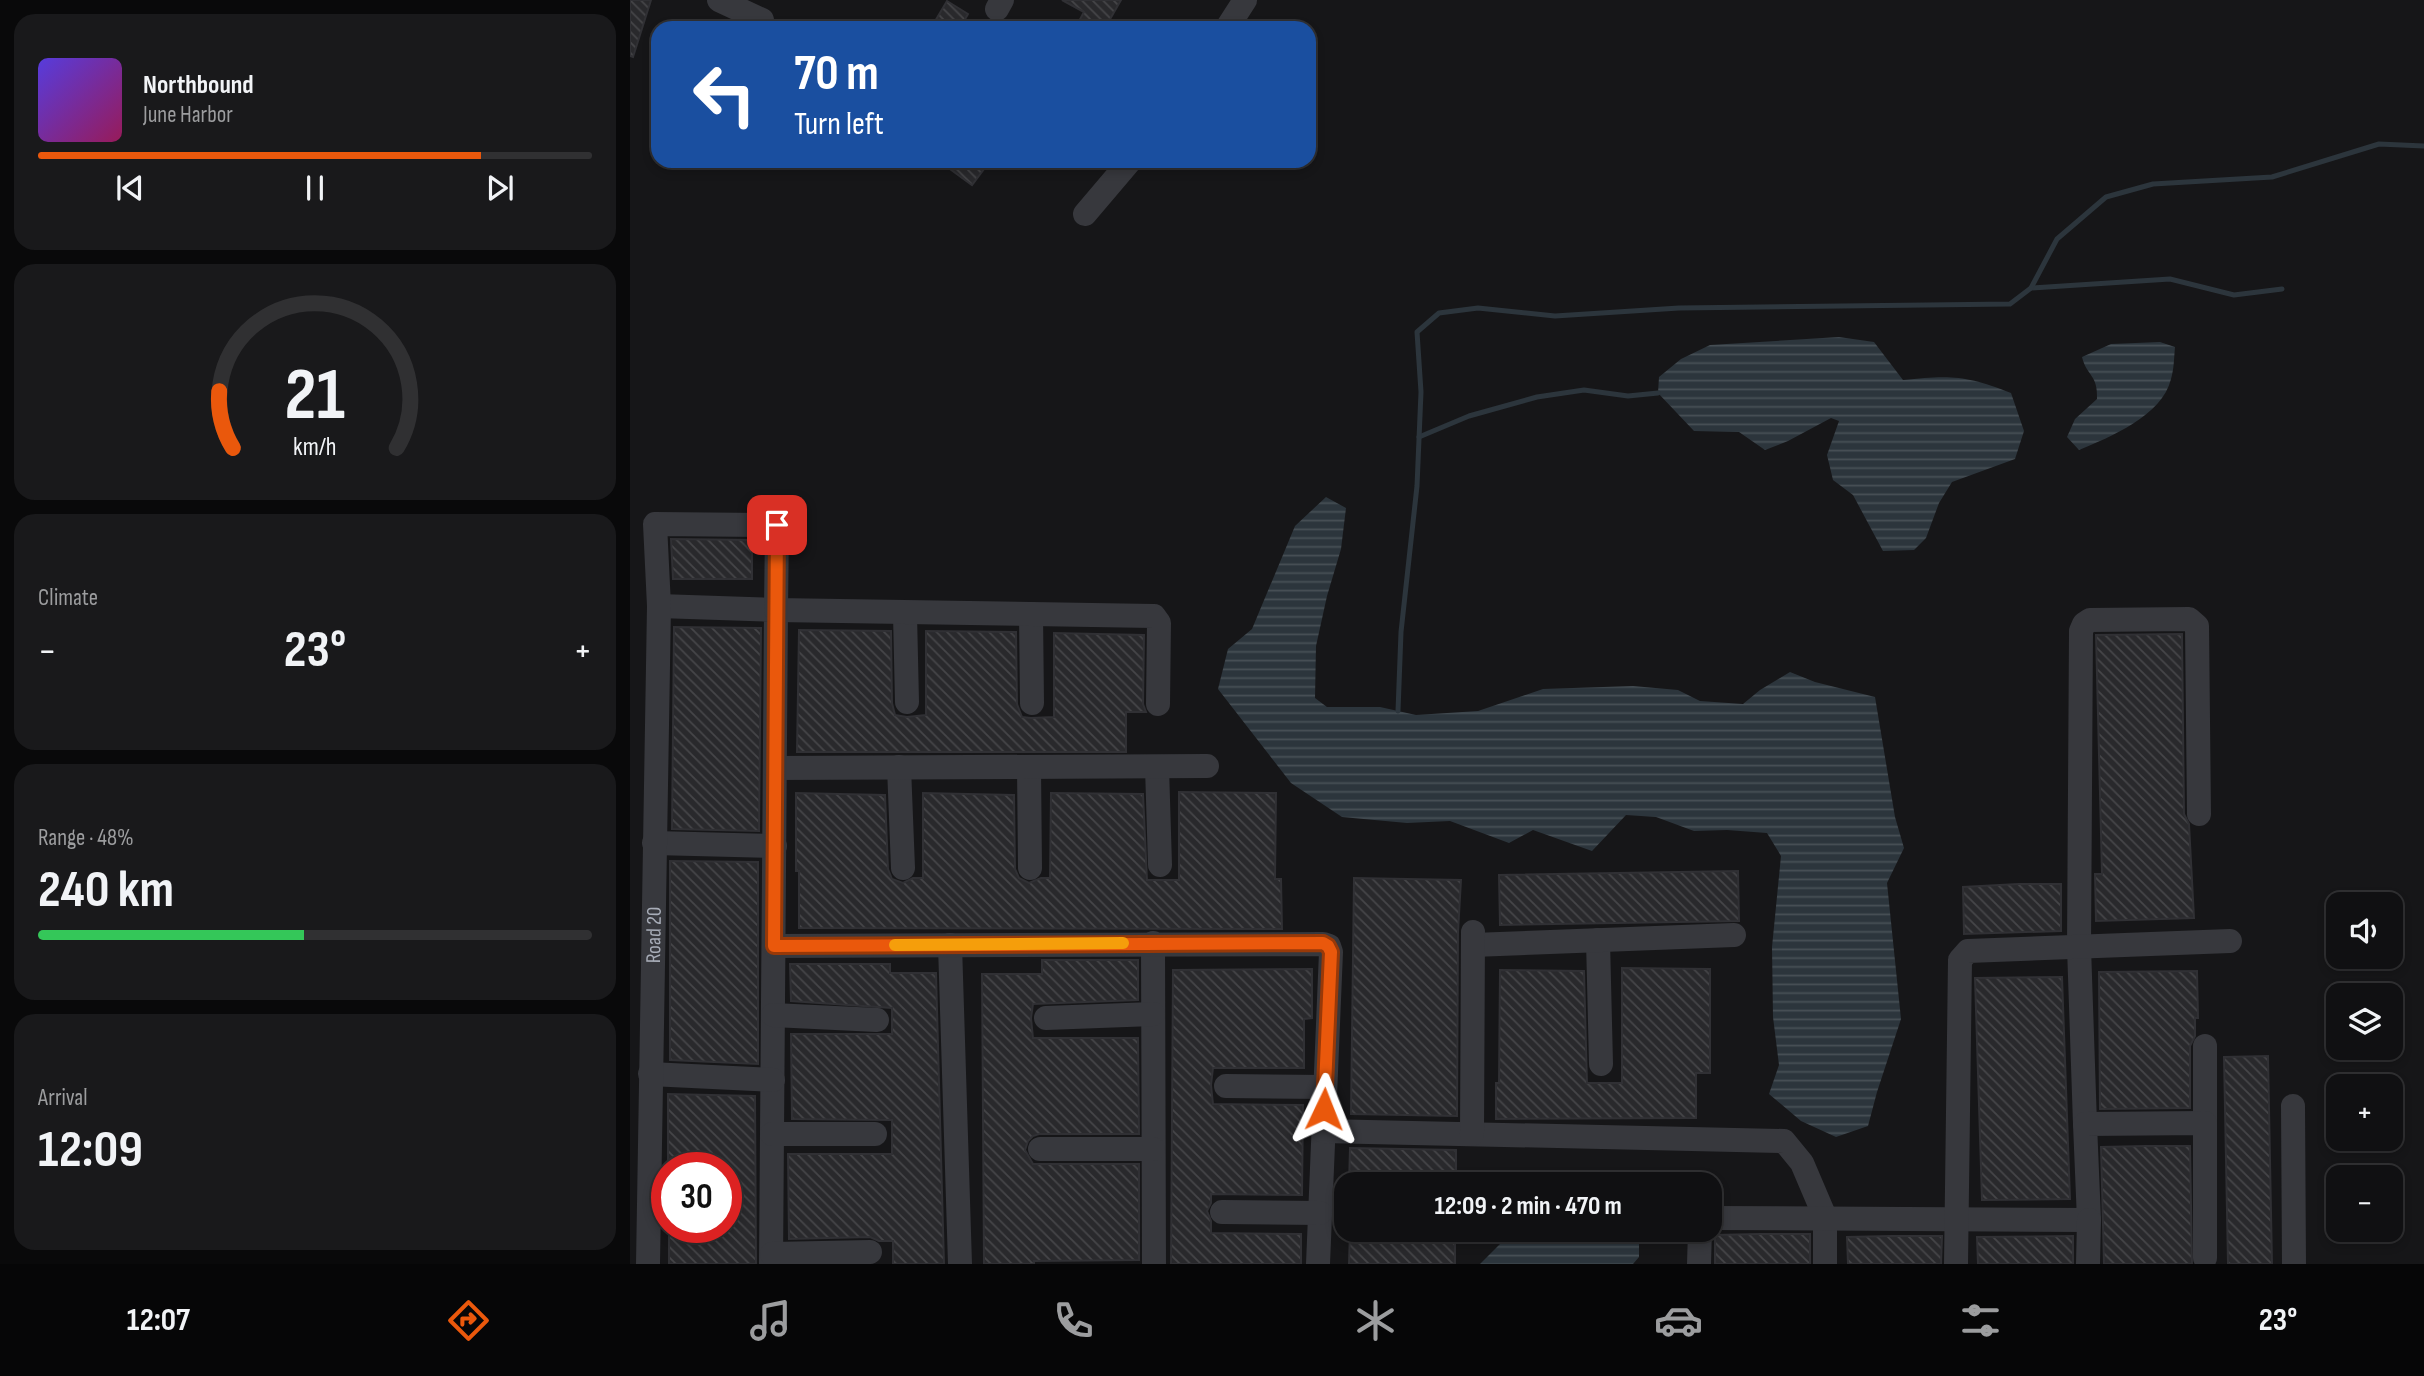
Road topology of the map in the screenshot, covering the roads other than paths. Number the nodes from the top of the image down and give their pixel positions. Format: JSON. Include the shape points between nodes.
{"nodes":[{"id":1,"x":719,"y":0,"type":"edge"},
{"id":2,"x":1245,"y":0,"type":"edge"},
{"id":3,"x":762,"y":20,"type":"dead end"},
{"id":4,"x":1232,"y":21,"type":"edge"},
{"id":5,"x":1123,"y":168,"type":"edge"},
{"id":6,"x":1085,"y":214,"type":"dead end"},
{"id":7,"x":659,"y":606,"type":"junction"},
{"id":8,"x":776,"y":610,"type":"junction"},
{"id":9,"x":905,"y":614,"type":"junction"},
{"id":10,"x":1031,"y":614,"type":"junction"},
{"id":11,"x":907,"y":702,"type":"dead end"},
{"id":12,"x":1032,"y":703,"type":"dead end"},
{"id":13,"x":1158,"y":704,"type":"dead end"},
{"id":14,"x":1207,"y":766,"type":"dead end"},
{"id":15,"x":899,"y":767,"type":"junction"},
{"id":16,"x":1029,"y":767,"type":"junction"},
{"id":17,"x":1157,"y":767,"type":"junction"},
{"id":18,"x":775,"y":768,"type":"junction"},
{"id":19,"x":2199,"y":814,"type":"dead end"},
{"id":20,"x":654,"y":843,"type":"junction"},
{"id":21,"x":775,"y":846,"type":"junction"},
{"id":22,"x":1160,"y":865,"type":"dead end"},
{"id":23,"x":903,"y":868,"type":"dead end"},
{"id":24,"x":1030,"y":868,"type":"dead end"},
{"id":25,"x":1734,"y":935,"type":"dead end"},
{"id":26,"x":1598,"y":940,"type":"junction"},
{"id":27,"x":2230,"y":941,"type":"dead end"},
{"id":28,"x":1153,"y":943,"type":"junction"},
{"id":29,"x":950,"y":945,"type":"junction"},
{"id":30,"x":774,"y":946,"type":"junction"},
{"id":31,"x":2079,"y":947,"type":"junction"},
{"id":32,"x":1153,"y":1014,"type":"junction"},
{"id":33,"x":774,"y":1015,"type":"junction"},
{"id":34,"x":1046,"y":1018,"type":"dead end"},
{"id":35,"x":877,"y":1020,"type":"dead end"},
{"id":36,"x":2205,"y":1046,"type":"dead end"},
{"id":37,"x":1601,"y":1064,"type":"dead end"},
{"id":38,"x":650,"y":1074,"type":"junction"},
{"id":39,"x":773,"y":1080,"type":"junction"},
{"id":40,"x":1226,"y":1086,"type":"dead end"},
{"id":41,"x":1325,"y":1087,"type":"junction"},
{"id":42,"x":2293,"y":1106,"type":"dead end"},
{"id":43,"x":2205,"y":1123,"type":"junction"},
{"id":44,"x":2084,"y":1124,"type":"junction"},
{"id":45,"x":1323,"y":1131,"type":"junction"},
{"id":46,"x":772,"y":1134,"type":"junction"},
{"id":47,"x":875,"y":1134,"type":"dead end"},
{"id":48,"x":1472,"y":1134,"type":"junction"},
{"id":49,"x":1040,"y":1149,"type":"dead end"},
{"id":50,"x":1153,"y":1149,"type":"junction"},
{"id":51,"x":1222,"y":1212,"type":"dead end"},
{"id":52,"x":1320,"y":1213,"type":"junction"},
{"id":53,"x":1825,"y":1217,"type":"junction"},
{"id":54,"x":1722,"y":1218,"type":"edge"},
{"id":55,"x":1956,"y":1220,"type":"junction"},
{"id":56,"x":2089,"y":1220,"type":"junction"},
{"id":57,"x":1700,"y":1242,"type":"edge"},
{"id":58,"x":870,"y":1252,"type":"dead end"},
{"id":59,"x":2205,"y":1258,"type":"dead end"},
{"id":60,"x":771,"y":1259,"type":"edge"},
{"id":61,"x":648,"y":1264,"type":"edge"},
{"id":62,"x":960,"y":1264,"type":"edge"},
{"id":63,"x":1154,"y":1264,"type":"edge"},
{"id":64,"x":1318,"y":1264,"type":"edge"},
{"id":65,"x":1699,"y":1264,"type":"edge"},
{"id":66,"x":1825,"y":1264,"type":"edge"},
{"id":67,"x":1956,"y":1264,"type":"edge"},
{"id":68,"x":2088,"y":1264,"type":"edge"},
{"id":69,"x":2294,"y":1264,"type":"edge"}],
"edges":[{"from":1,"to":3,"type":"street"},
{"from":2,"to":4,"type":"street"},
{"from":5,"to":6,"type":"street"},
{"from":7,"to":8,"type":"street"},
{"from":7,"to":8,"type":"street","name":"Road 20","via":[[655,524],[777,525]]},
{"from":7,"to":20,"type":"street","name":"Road 20"},
{"from":8,"to":9,"type":"street"},
{"from":8,"to":18,"type":"street"},
{"from":9,"to":10,"type":"street"},
{"from":9,"to":11,"type":"street"},
{"from":10,"to":12,"type":"street"},
{"from":10,"to":13,"type":"street","via":[[1157,618]]},
{"from":14,"to":17,"type":"street"},
{"from":15,"to":16,"type":"street"},
{"from":15,"to":18,"type":"street"},
{"from":15,"to":23,"type":"street"},
{"from":16,"to":17,"type":"street"},
{"from":16,"to":24,"type":"street"},
{"from":17,"to":22,"type":"street"},
{"from":18,"to":21,"type":"street"},
{"from":19,"to":31,"type":"street","via":[[2197,626],[2189,619],[2090,620],[2081,631]]},
{"from":20,"to":21,"type":"street"},
{"from":20,"to":38,"type":"street","name":"Road 20"},
{"from":21,"to":30,"type":"street"},
{"from":25,"to":26,"type":"street"},
{"from":26,"to":37,"type":"street"},
{"from":26,"to":48,"type":"street","via":[[1473,939]]},
{"from":27,"to":31,"type":"street"},
{"from":28,"to":29,"type":"street"},
{"from":28,"to":32,"type":"street"},
{"from":28,"to":41,"type":"street","via":[[1328,946]]},
{"from":29,"to":30,"type":"street"},
{"from":29,"to":62,"type":"street"},
{"from":30,"to":33,"type":"street"},
{"from":31,"to":44,"type":"street"},
{"from":31,"to":55,"type":"street","via":[[1968,951],[1960,960]]},
{"from":32,"to":34,"type":"street"},
{"from":32,"to":50,"type":"street"},
{"from":33,"to":35,"type":"street"},
{"from":33,"to":39,"type":"street"},
{"from":36,"to":43,"type":"street"},
{"from":38,"to":39,"type":"street"},
{"from":38,"to":61,"type":"street","name":"Road 20"},
{"from":39,"to":46,"type":"street"},
{"from":40,"to":41,"type":"street"},
{"from":41,"to":45,"type":"street"},
{"from":42,"to":69,"type":"street"},
{"from":43,"to":44,"type":"street"},
{"from":43,"to":59,"type":"street"},
{"from":44,"to":56,"type":"street"},
{"from":45,"to":48,"type":"street"},
{"from":45,"to":52,"type":"street"},
{"from":46,"to":47,"type":"street"},
{"from":46,"to":60,"type":"street"},
{"from":48,"to":53,"type":"street","via":[[1783,1141],[1802,1163]]},
{"from":49,"to":50,"type":"street"},
{"from":50,"to":63,"type":"street"},
{"from":51,"to":52,"type":"street"},
{"from":52,"to":64,"type":"street"},
{"from":53,"to":54,"type":"street"},
{"from":53,"to":55,"type":"street"},
{"from":53,"to":66,"type":"street"},
{"from":55,"to":56,"type":"street"},
{"from":55,"to":67,"type":"street"},
{"from":56,"to":68,"type":"street"},
{"from":57,"to":65,"type":"street"},
{"from":58,"to":60,"type":"street"}]}
